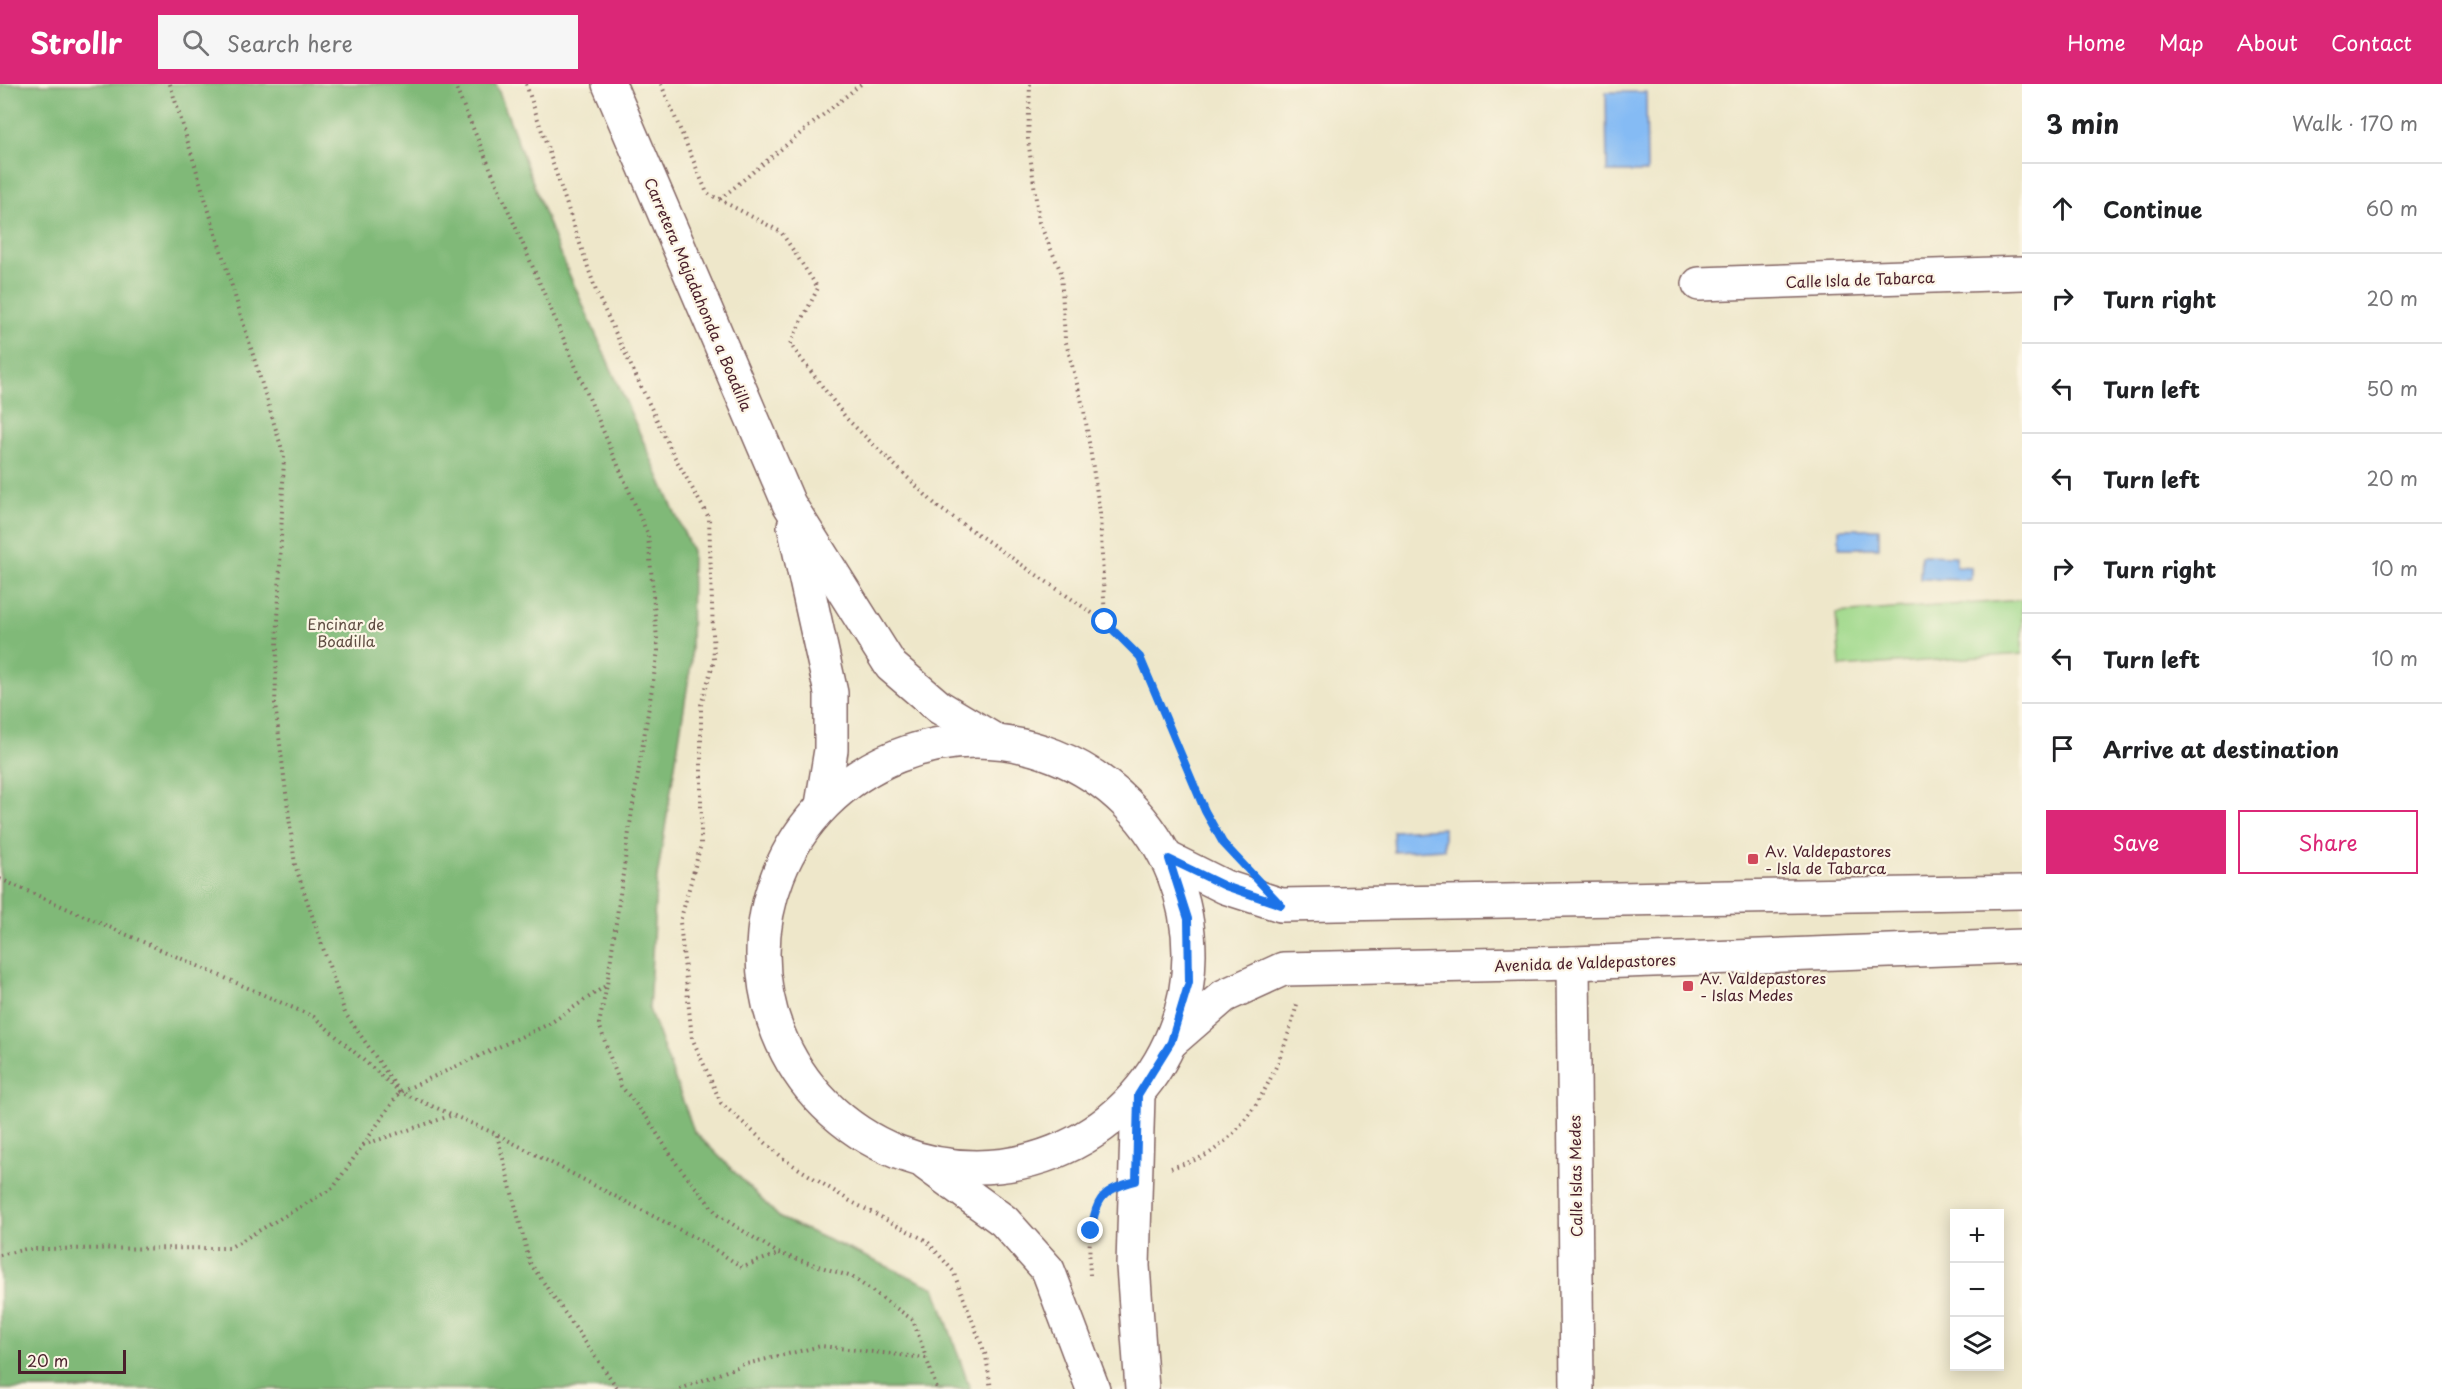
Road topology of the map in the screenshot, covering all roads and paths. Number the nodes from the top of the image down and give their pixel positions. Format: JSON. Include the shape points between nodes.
{"nodes":[{"id":1,"x":170,"y":84,"type":"edge"},
{"id":2,"x":454,"y":84,"type":"edge"},
{"id":3,"x":526,"y":84,"type":"edge"},
{"id":4,"x":609,"y":84,"type":"edge"},
{"id":5,"x":661,"y":84,"type":"edge"},
{"id":6,"x":861,"y":84,"type":"edge"},
{"id":7,"x":1030,"y":84,"type":"edge"},
{"id":8,"x":720,"y":199,"type":"junction"},
{"id":9,"x":2022,"y":273,"type":"edge"},
{"id":10,"x":1699,"y":284,"type":"dead end"},
{"id":11,"x":789,"y":504,"type":"junction"},
{"id":12,"x":1105,"y":622,"type":"junction"},
{"id":13,"x":994,"y":740,"type":"junction"},
{"id":14,"x":822,"y":805,"type":"junction"},
{"id":15,"x":1231,"y":851,"type":"dead end"},
{"id":16,"x":1169,"y":859,"type":"junction"},
{"id":17,"x":0,"y":879,"type":"edge"},
{"id":18,"x":2022,"y":892,"type":"edge"},
{"id":19,"x":2022,"y":946,"type":"edge"},
{"id":20,"x":1573,"y":963,"type":"junction"},
{"id":21,"x":1306,"y":969,"type":"junction"},
{"id":22,"x":608,"y":985,"type":"junction"},
{"id":23,"x":1171,"y":1042,"type":"junction"},
{"id":24,"x":400,"y":1092,"type":"junction"},
{"id":25,"x":1138,"y":1095,"type":"junction"},
{"id":26,"x":450,"y":1115,"type":"junction"},
{"id":27,"x":496,"y":1134,"type":"junction"},
{"id":28,"x":363,"y":1145,"type":"junction"},
{"id":29,"x":924,"y":1163,"type":"junction"},
{"id":30,"x":1136,"y":1181,"type":"junction"},
{"id":31,"x":778,"y":1253,"type":"junction"},
{"id":32,"x":0,"y":1255,"type":"edge"},
{"id":33,"x":1090,"y":1283,"type":"dead end"},
{"id":34,"x":927,"y":1358,"type":"junction"},
{"id":35,"x":618,"y":1389,"type":"edge"},
{"id":36,"x":680,"y":1389,"type":"edge"},
{"id":37,"x":937,"y":1389,"type":"edge"},
{"id":38,"x":992,"y":1389,"type":"edge"},
{"id":39,"x":1093,"y":1389,"type":"edge"},
{"id":40,"x":1142,"y":1389,"type":"edge"},
{"id":41,"x":1577,"y":1389,"type":"edge"}],
"edges":[{"from":1,"to":24,"type":"path","via":[[284,456],[275,704],[295,865],[345,1013]]},
{"from":2,"to":22,"type":"path","via":[[648,534],[658,651]]},
{"from":3,"to":38,"type":"path","via":[[597,294],[673,454],[710,518],[714,661],[701,705],[701,844],[680,922],[692,1038],[721,1103],[784,1160],[850,1201],[927,1241],[953,1271],[986,1356]]},
{"from":4,"to":11,"type":"street","name":"Carretera Majadahonda a Boadilla"},
{"from":5,"to":8,"type":"path","via":[[707,193]]},
{"from":6,"to":8,"type":"path"},
{"from":7,"to":12,"type":"path","via":[[1028,139],[1039,222],[1061,272],[1065,339],[1084,410],[1100,513]]},
{"from":8,"to":12,"type":"path","via":[[781,232],[818,288],[790,344],[847,418],[938,507]]},
{"from":9,"to":10,"type":"street","name":"Calle Isla de Tabarca"},
{"from":11,"to":13,"type":"street","name":"Carretera Majadahonda a Boadilla","via":[[891,666],[939,707]]},
{"from":11,"to":14,"type":"street","name":"Carretera Majadahonda a Boadilla","via":[[831,693],[831,750]]},
{"from":12,"to":15,"type":"path","via":[[1140,657],[1205,811]]},
{"from":13,"to":14,"type":"street","via":[[932,744],[872,766]]},
{"from":13,"to":16,"type":"street","via":[[1048,752],[1098,776],[1138,813]]},
{"from":14,"to":29,"type":"street","via":[[781,867],[765,918],[763,982],[781,1044],[816,1098],[865,1138]]},
{"from":16,"to":18,"type":"street","via":[[1225,886],[1281,905]]},
{"from":16,"to":23,"type":"street","via":[[1188,919],[1189,982]]},
{"from":17,"to":24,"type":"path","via":[[314,1017]]},
{"from":19,"to":20,"type":"street","name":"Avenida de Valdepastores"},
{"from":20,"to":21,"type":"street","name":"Avenida de Valdepastores"},
{"from":20,"to":41,"type":"street","name":"Calle Islas Medes"},
{"from":21,"to":23,"type":"street","name":"Avenida de Valdepastores","via":[[1283,969],[1224,996]]},
{"from":21,"to":30,"type":"path","via":[[1292,1024],[1262,1097],[1248,1115],[1212,1151]]},
{"from":22,"to":24,"type":"path","via":[[549,1024]]},
{"from":22,"to":31,"type":"path","via":[[598,1024],[621,1086],[718,1215]]},
{"from":23,"to":25,"type":"street"},
{"from":24,"to":26,"type":"path"},
{"from":24,"to":28,"type":"path"},
{"from":25,"to":29,"type":"street","via":[[1093,1134],[1040,1159],[983,1169]]},
{"from":25,"to":30,"type":"street"},
{"from":26,"to":27,"type":"path"},
{"from":26,"to":28,"type":"path"},
{"from":27,"to":31,"type":"path","via":[[703,1242],[742,1267]]},
{"from":27,"to":35,"type":"path","via":[[530,1263]]},
{"from":28,"to":32,"type":"path","via":[[333,1188],[229,1248],[26,1249]]},
{"from":29,"to":39,"type":"street","via":[[1005,1221],[1048,1270]]},
{"from":30,"to":33,"type":"path","via":[[1104,1194],[1096,1204],[1089,1254]]},
{"from":30,"to":40,"type":"street","via":[[1133,1266]]},
{"from":31,"to":34,"type":"path","via":[[852,1277],[913,1320]]},
{"from":34,"to":36,"type":"path","via":[[821,1346],[742,1365]]},
{"from":34,"to":37,"type":"path"}]}
